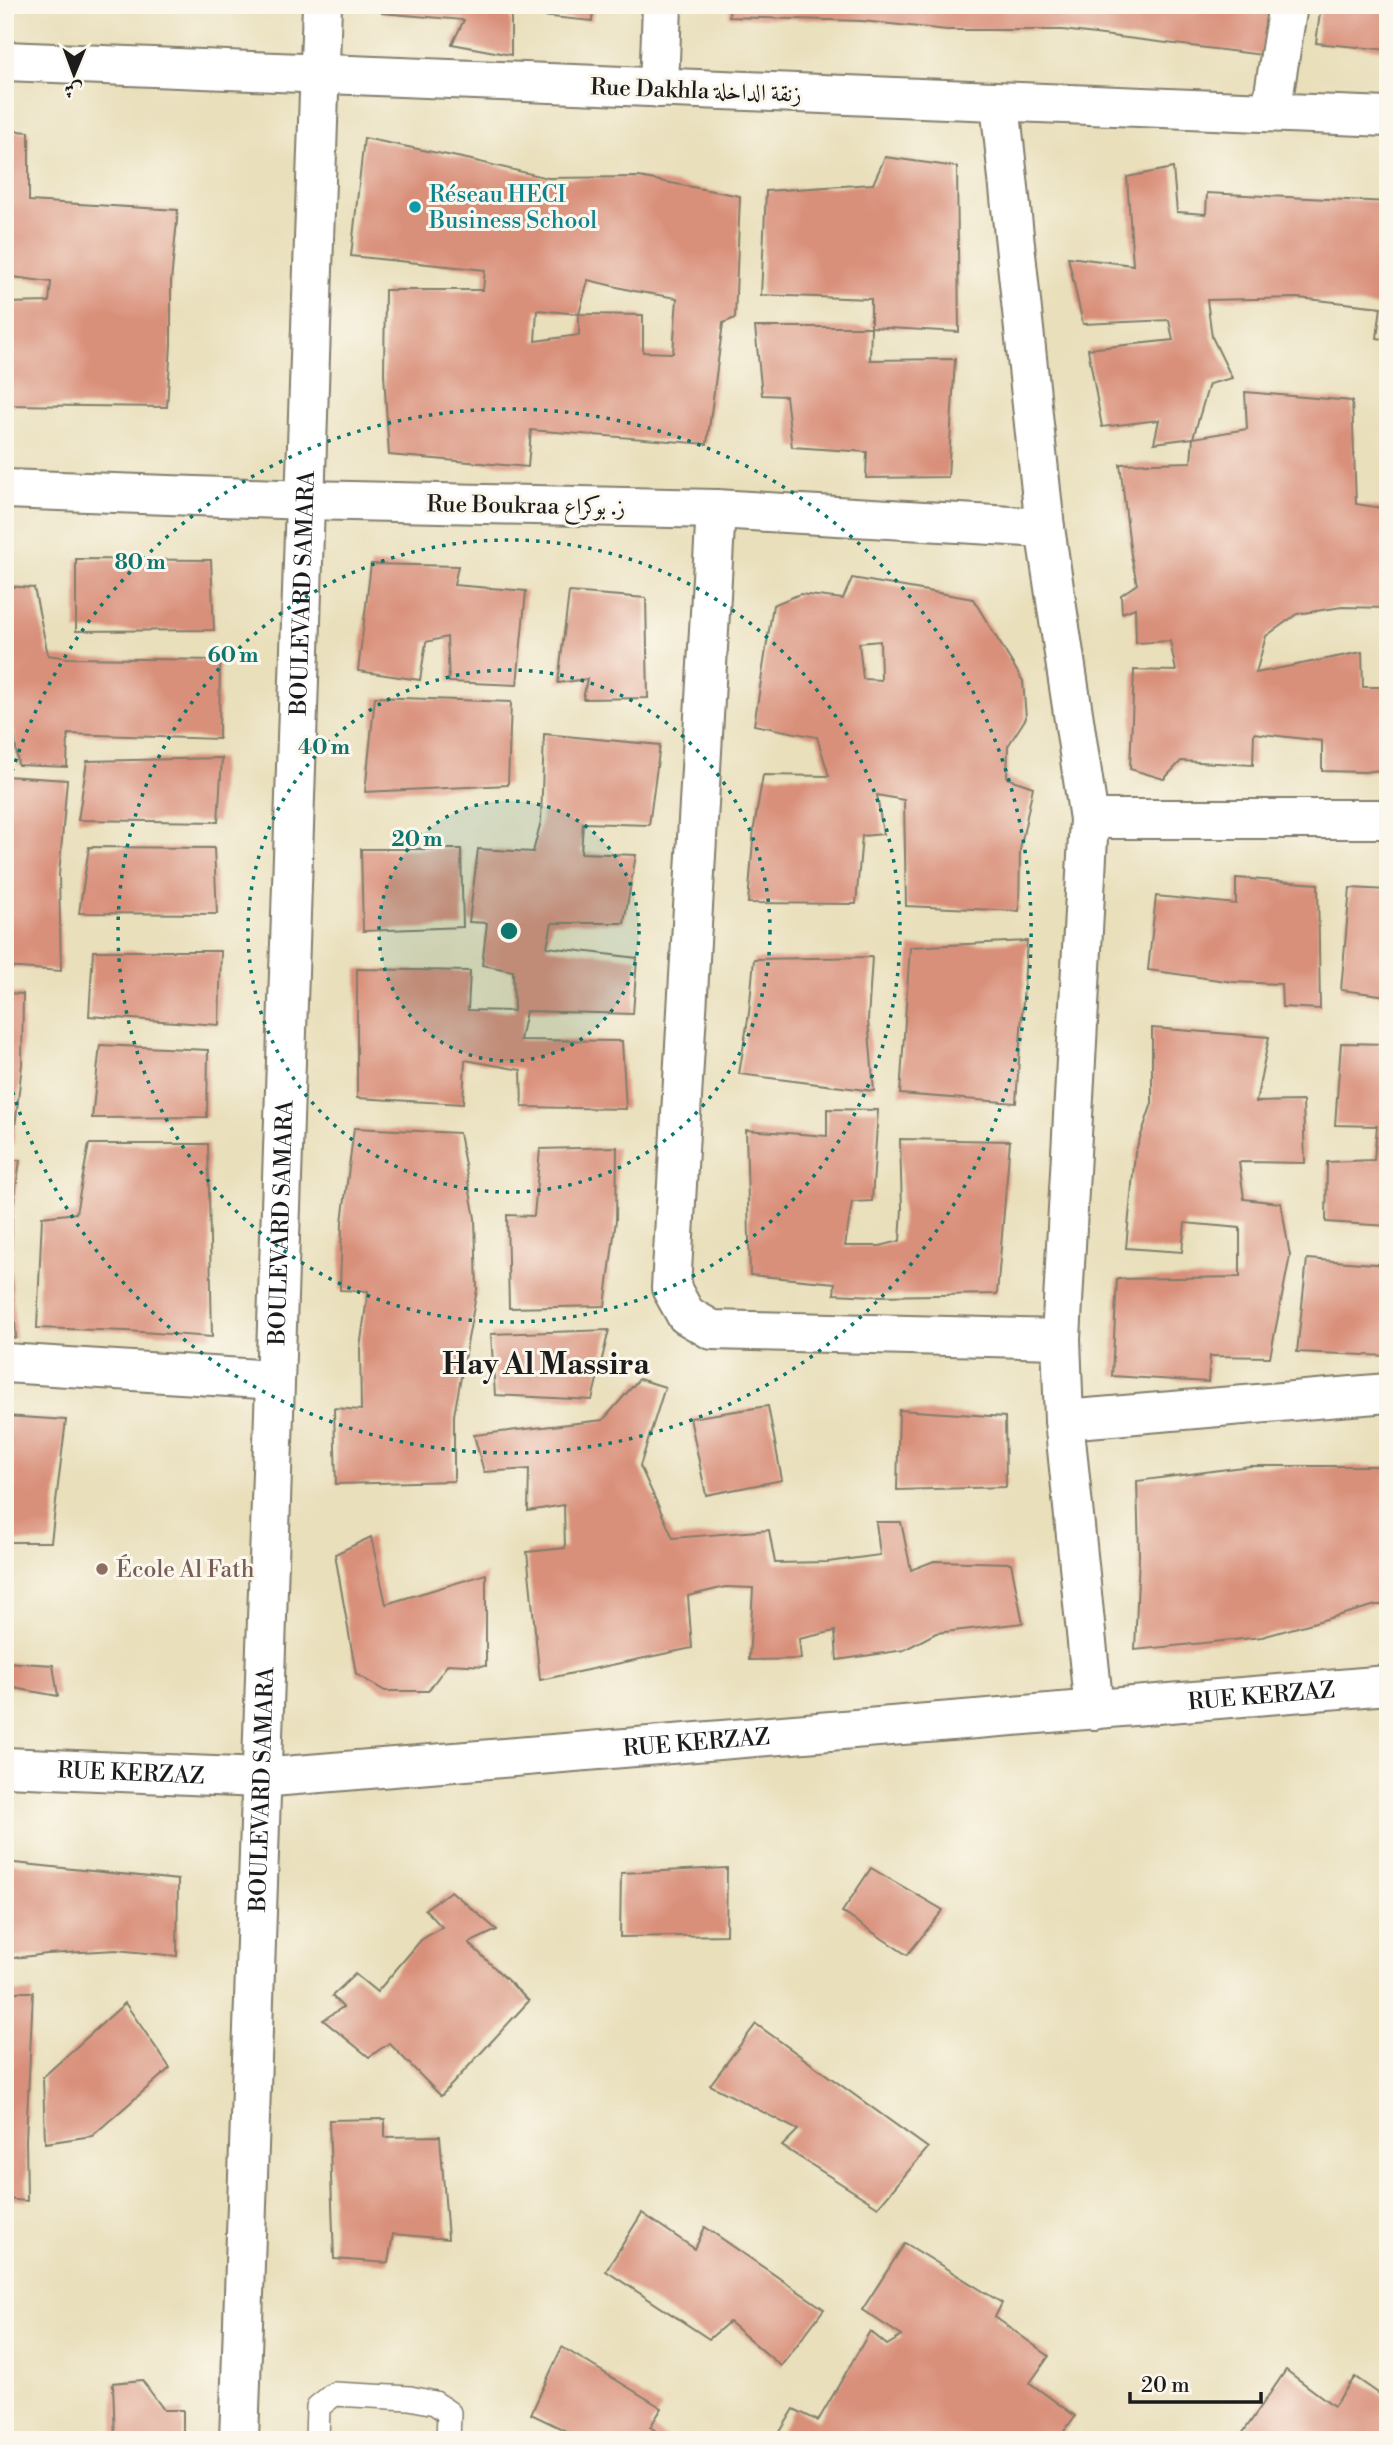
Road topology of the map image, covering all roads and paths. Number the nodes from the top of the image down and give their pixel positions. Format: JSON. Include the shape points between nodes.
{"nodes":[{"id":1,"x":322,"y":5,"type":"edge"},
{"id":2,"x":662,"y":5,"type":"edge"},
{"id":3,"x":1288,"y":5,"type":"edge"},
{"id":4,"x":5,"y":61,"type":"edge"},
{"id":5,"x":320,"y":74,"type":"junction"},
{"id":6,"x":659,"y":88,"type":"junction"},
{"id":7,"x":1000,"y":103,"type":"junction"},
{"id":8,"x":1271,"y":112,"type":"junction"},
{"id":9,"x":1388,"y":117,"type":"edge"},
{"id":10,"x":5,"y":489,"type":"edge"},
{"id":11,"x":306,"y":500,"type":"junction"},
{"id":12,"x":716,"y":509,"type":"junction"},
{"id":13,"x":1045,"y":528,"type":"junction"},
{"id":14,"x":1089,"y":819,"type":"junction"},
{"id":15,"x":1388,"y":819,"type":"edge"},
{"id":16,"x":1061,"y":1339,"type":"junction"},
{"id":17,"x":5,"y":1363,"type":"edge"},
{"id":18,"x":275,"y":1380,"type":"junction"},
{"id":19,"x":1388,"y":1393,"type":"edge"},
{"id":20,"x":1064,"y":1420,"type":"junction"},
{"id":21,"x":1388,"y":1685,"type":"edge"},
{"id":22,"x":1094,"y":1710,"type":"junction"},
{"id":23,"x":5,"y":1767,"type":"edge"},
{"id":24,"x":260,"y":1778,"type":"junction"},
{"id":25,"x":239,"y":2440,"type":"edge"},
{"id":26,"x":317,"y":2440,"type":"edge"},
{"id":27,"x":448,"y":2440,"type":"edge"}],
"edges":[{"from":1,"to":5,"type":"street","name":"BOULEVARD SAMARA"},
{"from":2,"to":6,"type":"street"},
{"from":3,"to":8,"type":"street"},
{"from":4,"to":5,"type":"street","name":"Rue Dakhla زنقة الداخلة"},
{"from":5,"to":6,"type":"street","name":"Rue Dakhla زنقة الداخلة"},
{"from":5,"to":11,"type":"street","name":"BOULEVARD SAMARA"},
{"from":6,"to":7,"type":"street","name":"Rue Dakhla زنقة الداخلة"},
{"from":7,"to":8,"type":"street","name":"Rue Dakhla زنقة الداخلة"},
{"from":7,"to":13,"type":"street"},
{"from":8,"to":9,"type":"street","name":"Rue Dakhla زنقة الداخلة"},
{"from":10,"to":11,"type":"street","name":"Rue Boukraa ز. بوكراع"},
{"from":11,"to":12,"type":"street","name":"Rue Boukraa ز. بوكراع"},
{"from":11,"to":18,"type":"street","name":"BOULEVARD SAMARA"},
{"from":12,"to":13,"type":"street","name":"Rue Boukraa ز. بوكراع"},
{"from":12,"to":16,"type":"street","via":[[671,1288],[686,1315],[712,1329]]},
{"from":13,"to":14,"type":"street"},
{"from":14,"to":15,"type":"street"},
{"from":14,"to":16,"type":"street"},
{"from":16,"to":20,"type":"street"},
{"from":17,"to":18,"type":"street"},
{"from":18,"to":24,"type":"street","name":"BOULEVARD SAMARA"},
{"from":19,"to":20,"type":"street"},
{"from":20,"to":22,"type":"street"},
{"from":21,"to":22,"type":"street","name":"RUE KERZAZ"},
{"from":22,"to":24,"type":"street","name":"RUE KERZAZ"},
{"from":23,"to":24,"type":"street","name":"RUE KERZAZ"},
{"from":24,"to":25,"type":"street","name":"BOULEVARD SAMARA"},
{"from":26,"to":27,"type":"lane","via":[[318,2407],[334,2394],[342,2394],[435,2403],[449,2413]]}]}
